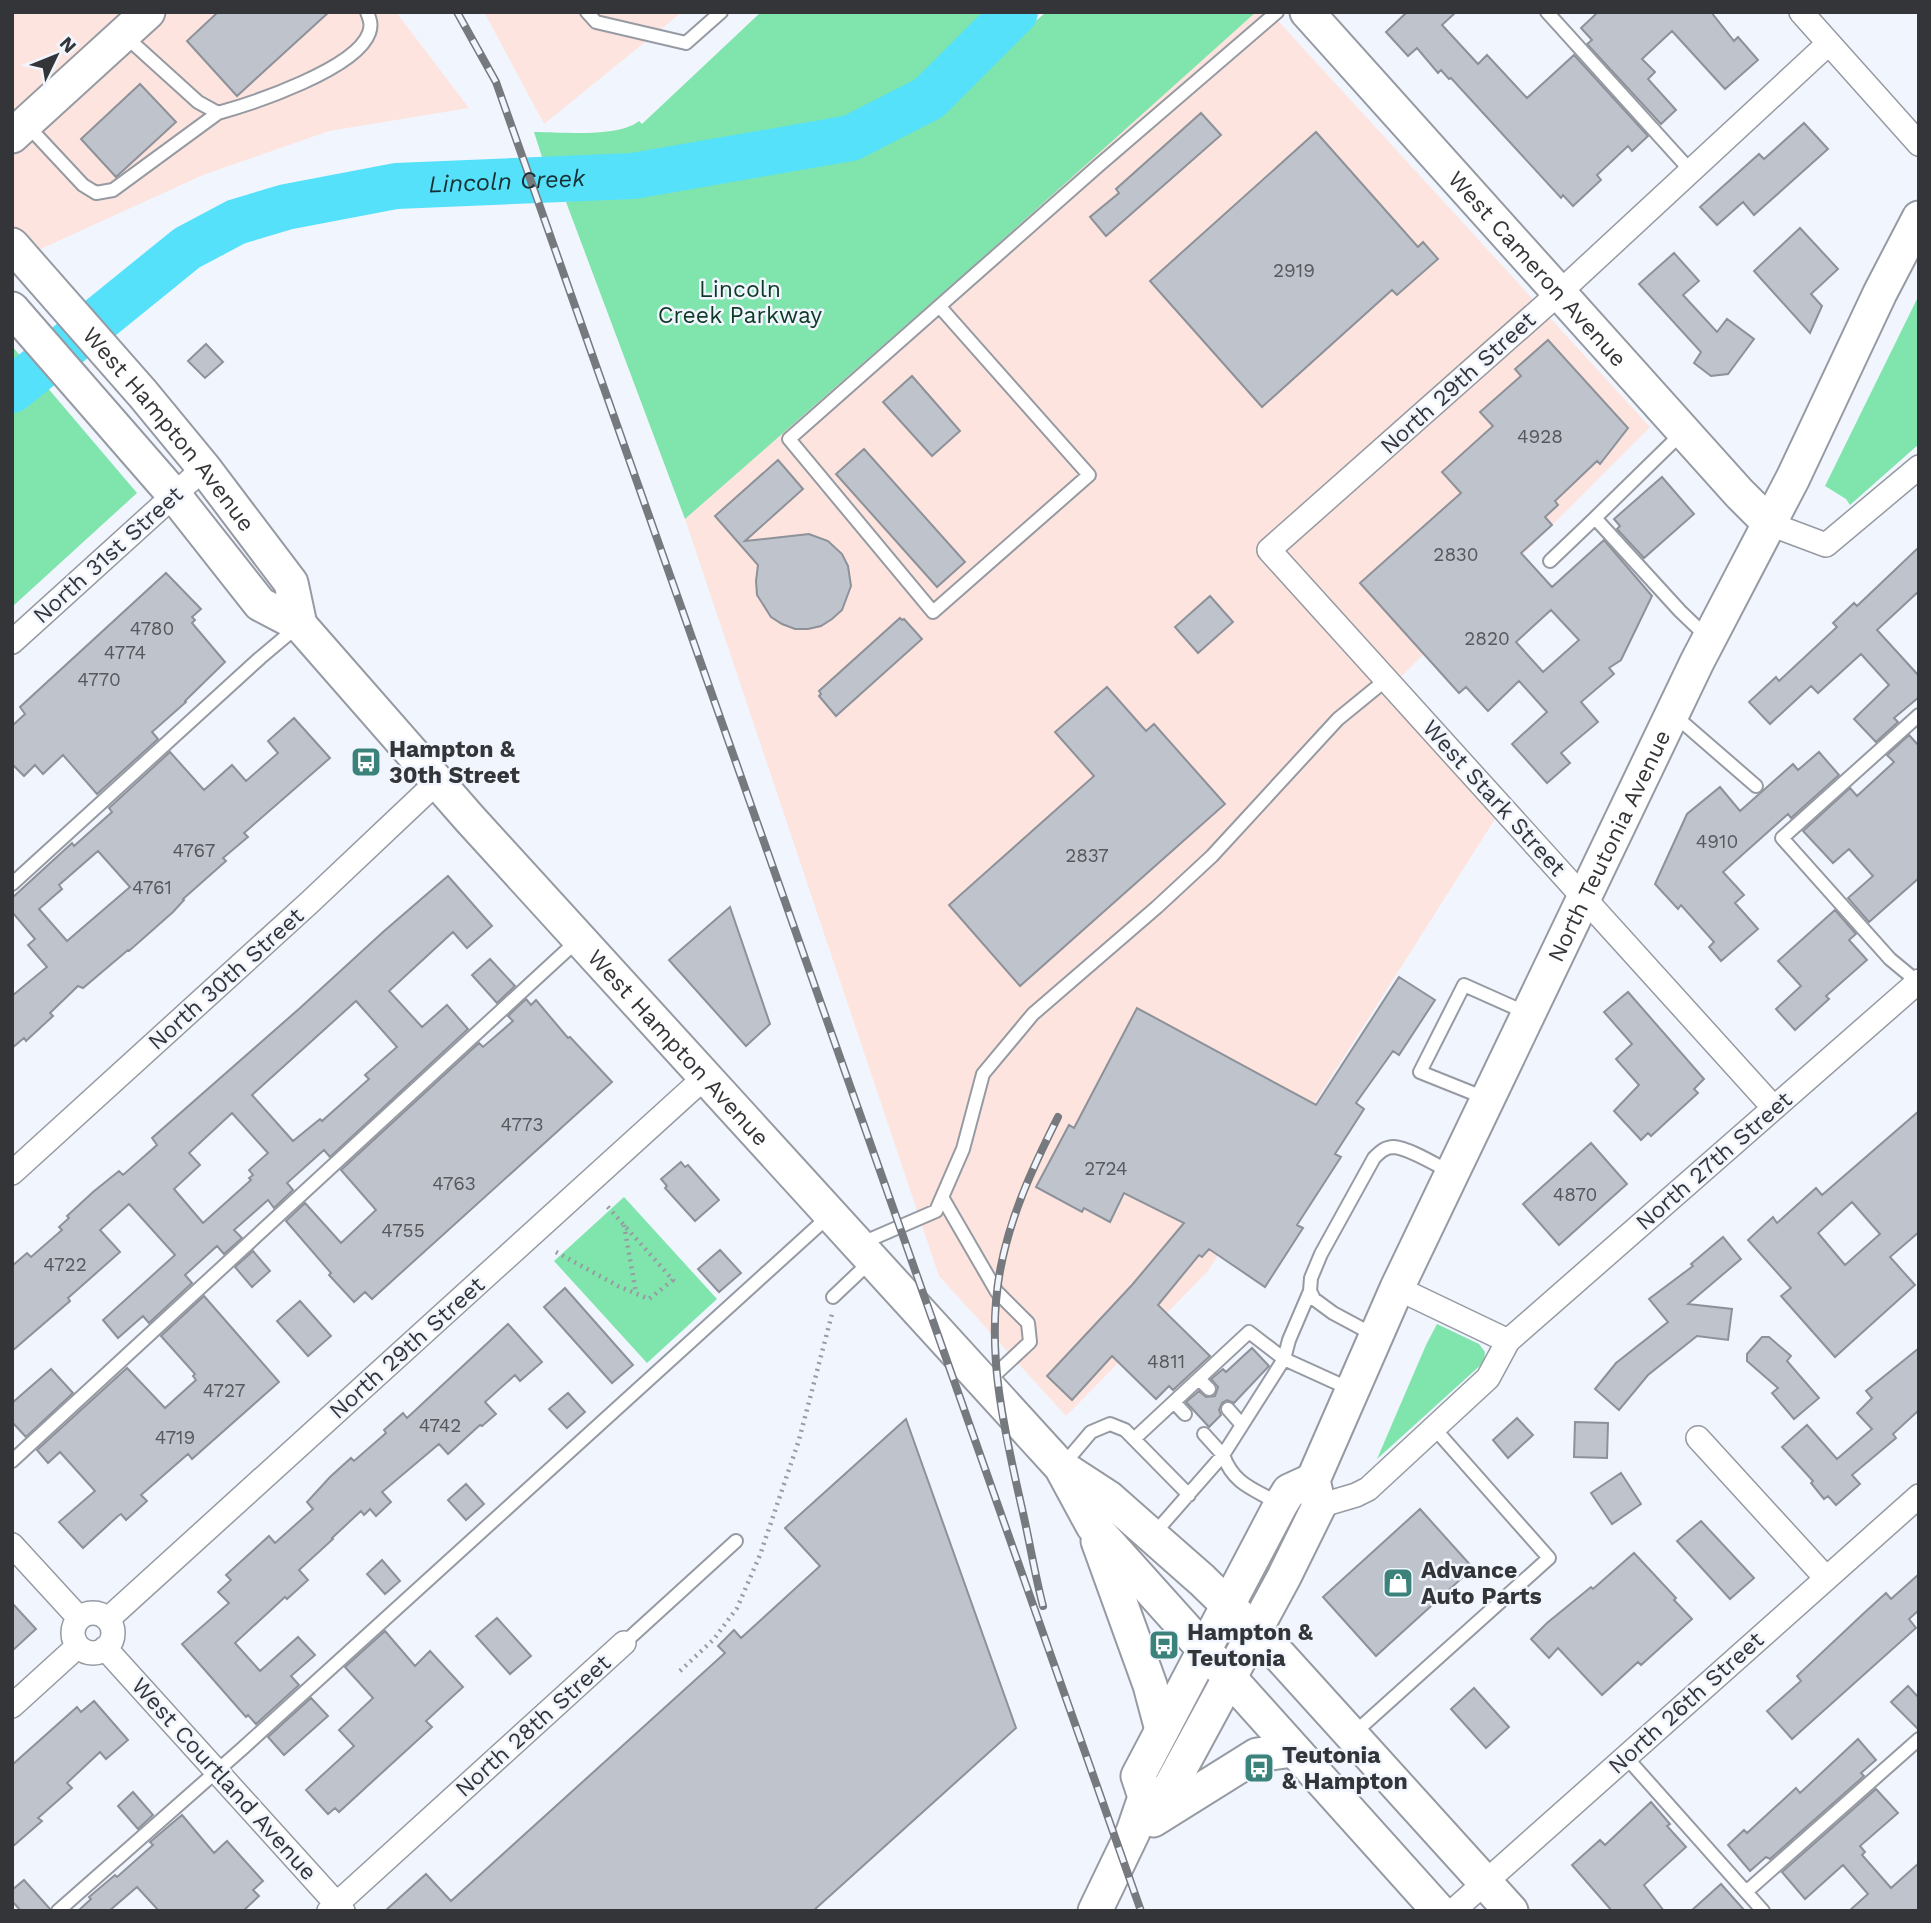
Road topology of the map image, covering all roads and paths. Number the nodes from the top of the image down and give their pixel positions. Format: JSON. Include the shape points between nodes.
{"nodes":[{"id":1,"x":148,"y":12,"type":"edge"},
{"id":2,"x":367,"y":12,"type":"edge"},
{"id":3,"x":587,"y":12,"type":"edge"},
{"id":4,"x":722,"y":12,"type":"edge"},
{"id":5,"x":1277,"y":12,"type":"edge"},
{"id":6,"x":1308,"y":12,"type":"edge"},
{"id":7,"x":1547,"y":12,"type":"edge"},
{"id":8,"x":1801,"y":12,"type":"edge"},
{"id":9,"x":124,"y":34,"type":"junction"},
{"id":10,"x":1829,"y":43,"type":"junction"},
{"id":11,"x":218,"y":113,"type":"junction"},
{"id":12,"x":19,"y":130,"type":"edge"},
{"id":13,"x":1919,"y":144,"type":"edge"},
{"id":14,"x":1690,"y":170,"type":"junction"},
{"id":15,"x":1919,"y":218,"type":"edge"},
{"id":16,"x":18,"y":251,"type":"edge"},
{"id":17,"x":1559,"y":293,"type":"junction"},
{"id":18,"x":940,"y":307,"type":"junction"},
{"id":19,"x":12,"y":309,"type":"edge"},
{"id":20,"x":1683,"y":431,"type":"junction"},
{"id":21,"x":1919,"y":467,"type":"edge"},
{"id":22,"x":204,"y":468,"type":"junction"},
{"id":23,"x":174,"y":495,"type":"junction"},
{"id":24,"x":1595,"y":518,"type":"junction"},
{"id":25,"x":1770,"y":524,"type":"junction"},
{"id":26,"x":1269,"y":550,"type":"joint"},
{"id":27,"x":1550,"y":561,"type":"dead end"},
{"id":28,"x":300,"y":625,"type":"junction"},
{"id":29,"x":1709,"y":639,"type":"junction"},
{"id":30,"x":12,"y":642,"type":"edge"},
{"id":31,"x":1387,"y":680,"type":"junction"},
{"id":32,"x":1673,"y":713,"type":"junction"},
{"id":33,"x":1919,"y":715,"type":"edge"},
{"id":34,"x":437,"y":782,"type":"junction"},
{"id":35,"x":1756,"y":786,"type":"dead end"},
{"id":36,"x":12,"y":884,"type":"edge"},
{"id":37,"x":1585,"y":899,"type":"junction"},
{"id":38,"x":579,"y":939,"type":"junction"},
{"id":39,"x":1918,"y":982,"type":"edge"},
{"id":40,"x":1529,"y":1014,"type":"junction"},
{"id":41,"x":705,"y":1077,"type":"junction"},
{"id":42,"x":1488,"y":1100,"type":"junction"},
{"id":43,"x":1774,"y":1108,"type":"junction"},
{"id":44,"x":12,"y":1173,"type":"edge"},
{"id":45,"x":1452,"y":1173,"type":"junction"},
{"id":46,"x":943,"y":1197,"type":"junction"},
{"id":47,"x":607,"y":1206,"type":"dead end"},
{"id":48,"x":831,"y":1214,"type":"junction"},
{"id":49,"x":624,"y":1224,"type":"junction"},
{"id":50,"x":556,"y":1252,"type":"dead end"},
{"id":51,"x":866,"y":1252,"type":"junction"},
{"id":52,"x":1397,"y":1288,"type":"junction"},
{"id":53,"x":1311,"y":1291,"type":"junction"},
{"id":54,"x":636,"y":1293,"type":"junction"},
{"id":55,"x":835,"y":1295,"type":"joint"},
{"id":56,"x":1376,"y":1336,"type":"junction"},
{"id":57,"x":1508,"y":1341,"type":"junction"},
{"id":58,"x":1223,"y":1356,"type":"junction"},
{"id":59,"x":1284,"y":1359,"type":"junction"},
{"id":60,"x":1232,"y":1366,"type":"dead end"},
{"id":61,"x":1199,"y":1378,"type":"junction"},
{"id":62,"x":986,"y":1383,"type":"junction"},
{"id":63,"x":1251,"y":1387,"type":"dead end"},
{"id":64,"x":1209,"y":1389,"type":"dead end"},
{"id":65,"x":1353,"y":1391,"type":"junction"},
{"id":66,"x":1261,"y":1398,"type":"junction"},
{"id":67,"x":1174,"y":1402,"type":"junction"},
{"id":68,"x":1227,"y":1409,"type":"dead end"},
{"id":69,"x":1185,"y":1414,"type":"dead end"},
{"id":70,"x":1242,"y":1425,"type":"junction"},
{"id":71,"x":1434,"y":1428,"type":"junction"},
{"id":72,"x":1204,"y":1434,"type":"dead end"},
{"id":73,"x":1698,"y":1438,"type":"dead end"},
{"id":74,"x":1134,"y":1440,"type":"junction"},
{"id":75,"x":1223,"y":1455,"type":"junction"},
{"id":76,"x":12,"y":1461,"type":"edge"},
{"id":77,"x":1061,"y":1467,"type":"junction"},
{"id":78,"x":1316,"y":1493,"type":"junction"},
{"id":79,"x":1189,"y":1495,"type":"junction"},
{"id":80,"x":1919,"y":1496,"type":"edge"},
{"id":81,"x":1281,"y":1504,"type":"junction"},
{"id":82,"x":1093,"y":1526,"type":"junction"},
{"id":83,"x":1152,"y":1536,"type":"junction"},
{"id":84,"x":736,"y":1541,"type":"dead end"},
{"id":85,"x":12,"y":1545,"type":"edge"},
{"id":86,"x":1826,"y":1578,"type":"junction"},
{"id":87,"x":1227,"y":1605,"type":"junction"},
{"id":88,"x":79,"y":1618,"type":"junction"},
{"id":89,"x":108,"y":1619,"type":"junction"},
{"id":90,"x":1254,"y":1632,"type":"junction"},
{"id":91,"x":624,"y":1643,"type":"joint"},
{"id":92,"x":78,"y":1646,"type":"junction"},
{"id":93,"x":106,"y":1648,"type":"junction"},
{"id":94,"x":1204,"y":1651,"type":"junction"},
{"id":95,"x":680,"y":1671,"type":"dead end"},
{"id":96,"x":1229,"y":1679,"type":"junction"},
{"id":97,"x":12,"y":1706,"type":"edge"},
{"id":98,"x":1162,"y":1730,"type":"junction"},
{"id":99,"x":1351,"y":1735,"type":"junction"},
{"id":100,"x":1919,"y":1739,"type":"edge"},
{"id":101,"x":1293,"y":1750,"type":"junction"},
{"id":102,"x":1626,"y":1757,"type":"junction"},
{"id":103,"x":218,"y":1770,"type":"junction"},
{"id":104,"x":1145,"y":1797,"type":"junction"},
{"id":105,"x":1133,"y":1832,"type":"junction"},
{"id":106,"x":1485,"y":1882,"type":"junction"},
{"id":107,"x":1746,"y":1892,"type":"junction"},
{"id":108,"x":336,"y":1909,"type":"edge"},
{"id":109,"x":58,"y":1911,"type":"edge"},
{"id":110,"x":1095,"y":1911,"type":"edge"},
{"id":111,"x":1439,"y":1911,"type":"edge"},
{"id":112,"x":1453,"y":1911,"type":"edge"},
{"id":113,"x":1511,"y":1911,"type":"edge"},
{"id":114,"x":1763,"y":1911,"type":"edge"}],
"edges":[{"from":1,"to":9,"type":"main road"},
{"from":2,"to":11,"type":"lane","via":[[369,36],[347,58],[258,102]]},
{"from":3,"to":4,"type":"lane","via":[[596,22],[686,43]]},
{"from":5,"to":18,"type":"lane"},
{"from":6,"to":17,"type":"main road","name":"West Cameron Avenue"},
{"from":7,"to":14,"type":"lane"},
{"from":8,"to":10,"type":"street"},
{"from":9,"to":11,"type":"lane","via":[[198,102]]},
{"from":9,"to":12,"type":"main road"},
{"from":10,"to":13,"type":"street"},
{"from":10,"to":14,"type":"street","name":"North 29th Street"},
{"from":11,"to":12,"type":"lane","via":[[113,190],[96,193]]},
{"from":14,"to":17,"type":"street","name":"North 29th Street"},
{"from":15,"to":25,"type":"main road","name":"North Teutonia Avenue"},
{"from":16,"to":22,"type":"main road","name":"West Hampton Avenue"},
{"from":17,"to":20,"type":"main road","name":"West Cameron Avenue"},
{"from":17,"to":26,"type":"street","name":"North 29th Street"},
{"from":18,"to":18,"type":"lane","via":[[1089,475],[933,612],[789,439]]},
{"from":19,"to":23,"type":"main road","name":"West Hampton Avenue"},
{"from":20,"to":24,"type":"lane"},
{"from":20,"to":25,"type":"main road","name":"West Cameron Avenue"},
{"from":21,"to":25,"type":"street","via":[[1826,545]]},
{"from":22,"to":23,"type":"street","name":"North 31st Street"},
{"from":22,"to":28,"type":"main road","name":"West Hampton Avenue","via":[[290,583]]},
{"from":23,"to":28,"type":"main road","name":"West Hampton Avenue","via":[[260,604]]},
{"from":23,"to":30,"type":"street","name":"North 31st Street"},
{"from":24,"to":27,"type":"lane"},
{"from":24,"to":29,"type":"lane"},
{"from":25,"to":29,"type":"main road","name":"North Teutonia Avenue"},
{"from":26,"to":31,"type":"street","name":"West Stark Street"},
{"from":28,"to":34,"type":"main road","name":"West Hampton Avenue"},
{"from":28,"to":36,"type":"lane"},
{"from":29,"to":32,"type":"main road","name":"North Teutonia Avenue"},
{"from":31,"to":37,"type":"street","name":"West Stark Street"},
{"from":31,"to":46,"type":"lane","via":[[1338,719],[1212,856],[1033,1014],[983,1074],[963,1149]]},
{"from":32,"to":35,"type":"lane"},
{"from":32,"to":37,"type":"main road","name":"North Teutonia Avenue"},
{"from":33,"to":39,"type":"lane","via":[[1782,838],[1890,959]]},
{"from":34,"to":38,"type":"main road","name":"West Hampton Avenue"},
{"from":34,"to":44,"type":"street","name":"North 30th Street"},
{"from":37,"to":40,"type":"main road","name":"North Teutonia Avenue"},
{"from":37,"to":43,"type":"street","name":"West Stark Street"},
{"from":38,"to":41,"type":"main road","name":"West Hampton Avenue"},
{"from":38,"to":76,"type":"lane"},
{"from":39,"to":43,"type":"street","name":"North 27th Street"},
{"from":40,"to":42,"type":"main road","name":"North Teutonia Avenue"},
{"from":40,"to":42,"type":"lane","via":[[1464,985],[1420,1072]]},
{"from":41,"to":48,"type":"main road","name":"West Hampton Avenue"},
{"from":41,"to":89,"type":"street","name":"North 29th Street"},
{"from":42,"to":45,"type":"main road","name":"North Teutonia Avenue"},
{"from":43,"to":57,"type":"street","name":"North 27th Street"},
{"from":45,"to":52,"type":"main road","name":"North Teutonia Avenue"},
{"from":45,"to":53,"type":"lane","via":[[1403,1149],[1384,1149],[1374,1158],[1321,1254]]},
{"from":46,"to":51,"type":"lane","via":[[936,1211]]},
{"from":46,"to":62,"type":"lane","via":[[997,1292],[1028,1323],[1030,1342]]},
{"from":47,"to":49,"type":"path"},
{"from":48,"to":51,"type":"main road","name":"West Hampton Avenue"},
{"from":48,"to":103,"type":"lane"},
{"from":49,"to":54,"type":"path"},
{"from":49,"to":54,"type":"path","via":[[673,1280],[649,1299]]},
{"from":50,"to":54,"type":"path"},
{"from":51,"to":55,"type":"lane"},
{"from":51,"to":62,"type":"main road","name":"West Hampton Avenue"},
{"from":52,"to":56,"type":"main road","name":"North Teutonia Avenue"},
{"from":52,"to":57,"type":"street"},
{"from":53,"to":56,"type":"lane","via":[[1314,1299],[1333,1313]]},
{"from":53,"to":59,"type":"lane"},
{"from":55,"to":95,"type":"path","via":[[799,1440],[760,1555],[737,1608],[714,1639]]},
{"from":56,"to":65,"type":"main road","name":"North Teutonia Avenue"},
{"from":57,"to":71,"type":"street","name":"North 27th Street","via":[[1488,1378]]},
{"from":58,"to":59,"type":"lane","via":[[1249,1332]]},
{"from":58,"to":60,"type":"lane"},
{"from":58,"to":61,"type":"lane"},
{"from":59,"to":65,"type":"lane"},
{"from":59,"to":66,"type":"lane"},
{"from":61,"to":64,"type":"lane"},
{"from":61,"to":67,"type":"lane"},
{"from":62,"to":77,"type":"main road","name":"West Hampton Avenue"},
{"from":63,"to":66,"type":"lane"},
{"from":65,"to":78,"type":"main road","name":"North Teutonia Avenue"},
{"from":66,"to":70,"type":"lane"},
{"from":67,"to":69,"type":"lane"},
{"from":67,"to":74,"type":"lane"},
{"from":68,"to":70,"type":"lane"},
{"from":70,"to":75,"type":"lane"},
{"from":71,"to":78,"type":"street","name":"North 27th Street","via":[[1368,1489],[1356,1495]]},
{"from":71,"to":99,"type":"lane","via":[[1549,1558]]},
{"from":72,"to":75,"type":"lane"},
{"from":73,"to":86,"type":"street"},
{"from":74,"to":77,"type":"lane","via":[[1125,1430],[1102,1426]]},
{"from":74,"to":79,"type":"lane"},
{"from":75,"to":79,"type":"lane"},
{"from":75,"to":81,"type":"lane","via":[[1236,1479]]},
{"from":77,"to":82,"type":"main road","name":"West Hampton Avenue"},
{"from":77,"to":83,"type":"main road","name":"West Hampton Avenue","via":[[1109,1498]]},
{"from":78,"to":81,"type":"main road","via":[[1289,1491]]},
{"from":78,"to":90,"type":"main road","name":"North Teutonia Avenue","via":[[1284,1577]]},
{"from":79,"to":83,"type":"lane"},
{"from":80,"to":86,"type":"street","name":"North 26th Street"},
{"from":81,"to":87,"type":"main road"},
{"from":82,"to":94,"type":"main road","name":"West Hampton Avenue"},
{"from":82,"to":98,"type":"main road"},
{"from":83,"to":87,"type":"main road","name":"West Hampton Avenue"},
{"from":84,"to":91,"type":"lane","name":"North 28th Street"},
{"from":85,"to":88,"type":"street"},
{"from":86,"to":102,"type":"street","name":"North 26th Street"},
{"from":87,"to":90,"type":"main road","name":"West Hampton Avenue"},
{"from":87,"to":94,"type":"main road"},
{"from":88,"to":89,"type":"street","via":[[92,1613]]},
{"from":88,"to":92,"type":"street","via":[[73,1630]]},
{"from":89,"to":93,"type":"street","via":[[113,1633]]},
{"from":90,"to":96,"type":"main road","name":"North Teutonia Avenue"},
{"from":90,"to":99,"type":"main road","name":"West Hampton Avenue"},
{"from":91,"to":108,"type":"street","name":"North 28th Street"},
{"from":92,"to":93,"type":"street","via":[[93,1653]]},
{"from":92,"to":97,"type":"street"},
{"from":93,"to":103,"type":"street","name":"West Courtland Avenue"},
{"from":94,"to":96,"type":"main road","name":"West Hampton Avenue"},
{"from":94,"to":98,"type":"main road"},
{"from":96,"to":101,"type":"main road","name":"West Hampton Avenue"},
{"from":96,"to":104,"type":"main road","name":"North Teutonia Avenue","via":[[1168,1791]]},
{"from":98,"to":104,"type":"main road","via":[[1138,1776]]},
{"from":99,"to":106,"type":"main road","name":"West Hampton Avenue"},
{"from":100,"to":107,"type":"lane"},
{"from":101,"to":105,"type":"main road","via":[[1257,1755]]},
{"from":101,"to":111,"type":"main road","name":"West Hampton Avenue"},
{"from":102,"to":106,"type":"street","name":"North 26th Street"},
{"from":102,"to":107,"type":"lane"},
{"from":103,"to":108,"type":"street","name":"West Courtland Avenue"},
{"from":103,"to":109,"type":"lane"},
{"from":104,"to":105,"type":"main road"},
{"from":105,"to":110,"type":"main road"},
{"from":106,"to":112,"type":"street","name":"North 26th Street"},
{"from":106,"to":113,"type":"main road","name":"West Hampton Avenue"},
{"from":107,"to":114,"type":"lane"}]}
